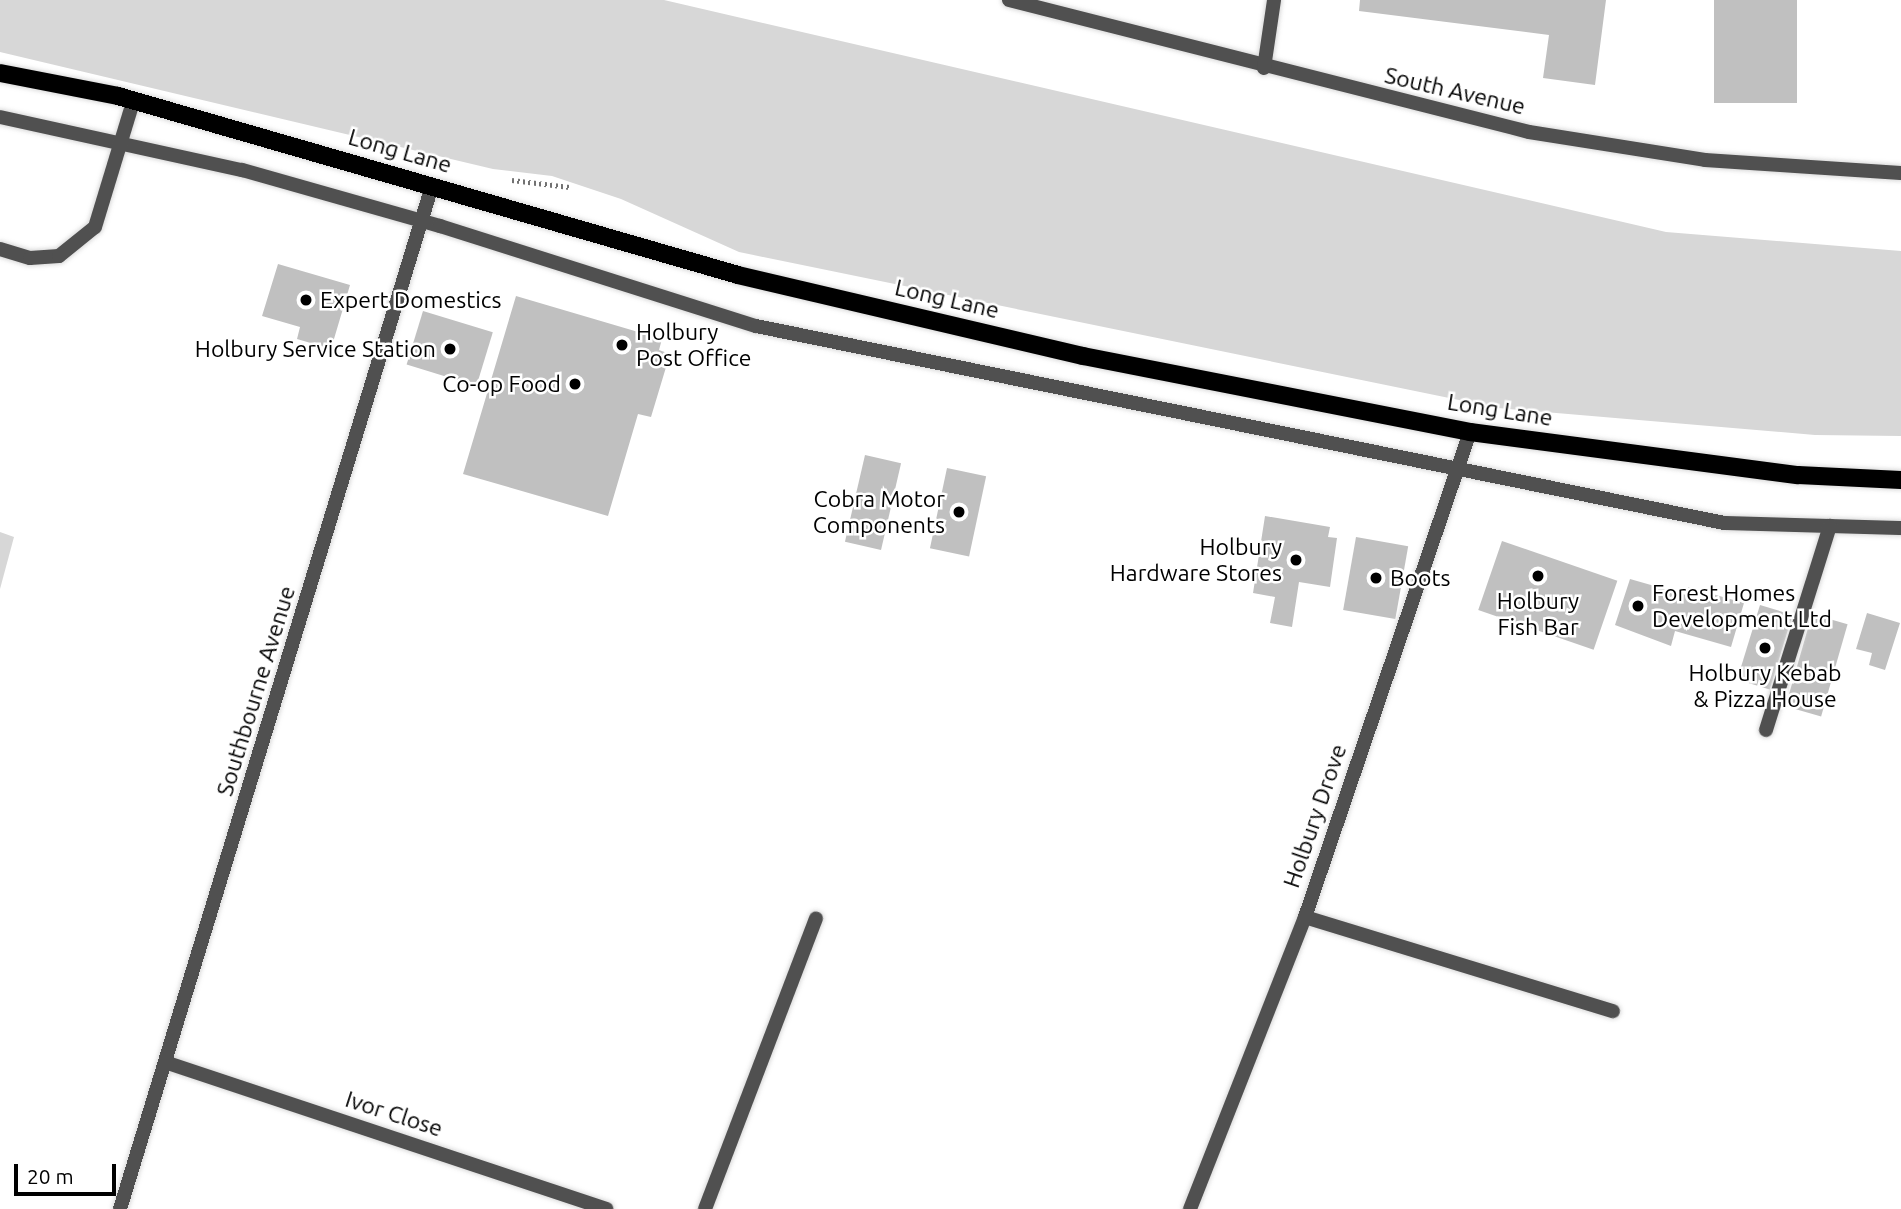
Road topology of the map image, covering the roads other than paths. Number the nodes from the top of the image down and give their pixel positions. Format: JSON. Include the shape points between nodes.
{"nodes":[{"id":1,"x":1009,"y":0,"type":"edge"},
{"id":2,"x":1273,"y":0,"type":"edge"},
{"id":3,"x":1264,"y":68,"type":"junction"},
{"id":4,"x":0,"y":73,"type":"edge"},
{"id":5,"x":133,"y":102,"type":"junction"},
{"id":6,"x":0,"y":117,"type":"edge"},
{"id":7,"x":124,"y":143,"type":"junction"},
{"id":8,"x":1901,"y":173,"type":"edge"},
{"id":9,"x":432,"y":186,"type":"junction"},
{"id":10,"x":422,"y":222,"type":"junction"},
{"id":11,"x":0,"y":248,"type":"edge"},
{"id":12,"x":1470,"y":432,"type":"junction"},
{"id":13,"x":1458,"y":472,"type":"junction"},
{"id":14,"x":1901,"y":480,"type":"edge"},
{"id":15,"x":1830,"y":526,"type":"junction"},
{"id":16,"x":1901,"y":528,"type":"edge"},
{"id":17,"x":1766,"y":730,"type":"dead end"},
{"id":18,"x":1305,"y":917,"type":"junction"},
{"id":19,"x":816,"y":919,"type":"dead end"},
{"id":20,"x":1613,"y":1011,"type":"dead end"},
{"id":21,"x":168,"y":1063,"type":"junction"},
{"id":22,"x":120,"y":1209,"type":"edge"},
{"id":23,"x":606,"y":1209,"type":"edge"},
{"id":24,"x":705,"y":1209,"type":"edge"},
{"id":25,"x":1190,"y":1209,"type":"edge"}],
"edges":[{"from":1,"to":3,"type":"street","name":"South Avenue"},
{"from":2,"to":3,"type":"street"},
{"from":3,"to":8,"type":"street","name":"South Avenue","via":[[1586,142],[1706,160]]},
{"from":4,"to":5,"type":"main road","name":"Long Lane"},
{"from":5,"to":7,"type":"street"},
{"from":5,"to":9,"type":"main road","name":"Long Lane"},
{"from":6,"to":7,"type":"street"},
{"from":7,"to":10,"type":"street","via":[[242,170]]},
{"from":7,"to":11,"type":"street","via":[[95,227],[82,241],[59,256],[30,258]]},
{"from":9,"to":10,"type":"street","name":"Southbourne Avenue"},
{"from":9,"to":12,"type":"main road","name":"Long Lane","via":[[778,285],[1083,356]]},
{"from":10,"to":13,"type":"street","via":[[741,322]]},
{"from":10,"to":21,"type":"street","name":"Southbourne Avenue"},
{"from":12,"to":13,"type":"street","name":"Holbury Drove"},
{"from":12,"to":14,"type":"main road","name":"Long Lane","via":[[1798,475]]},
{"from":13,"to":15,"type":"street","via":[[1724,523]]},
{"from":13,"to":18,"type":"street","name":"Holbury Drove"},
{"from":15,"to":16,"type":"street"},
{"from":15,"to":17,"type":"street"},
{"from":18,"to":20,"type":"street"},
{"from":18,"to":25,"type":"street","name":"Holbury Drove"},
{"from":19,"to":24,"type":"street"},
{"from":21,"to":22,"type":"street","name":"Southbourne Avenue"},
{"from":21,"to":23,"type":"street","name":"Ivor Close"}]}
